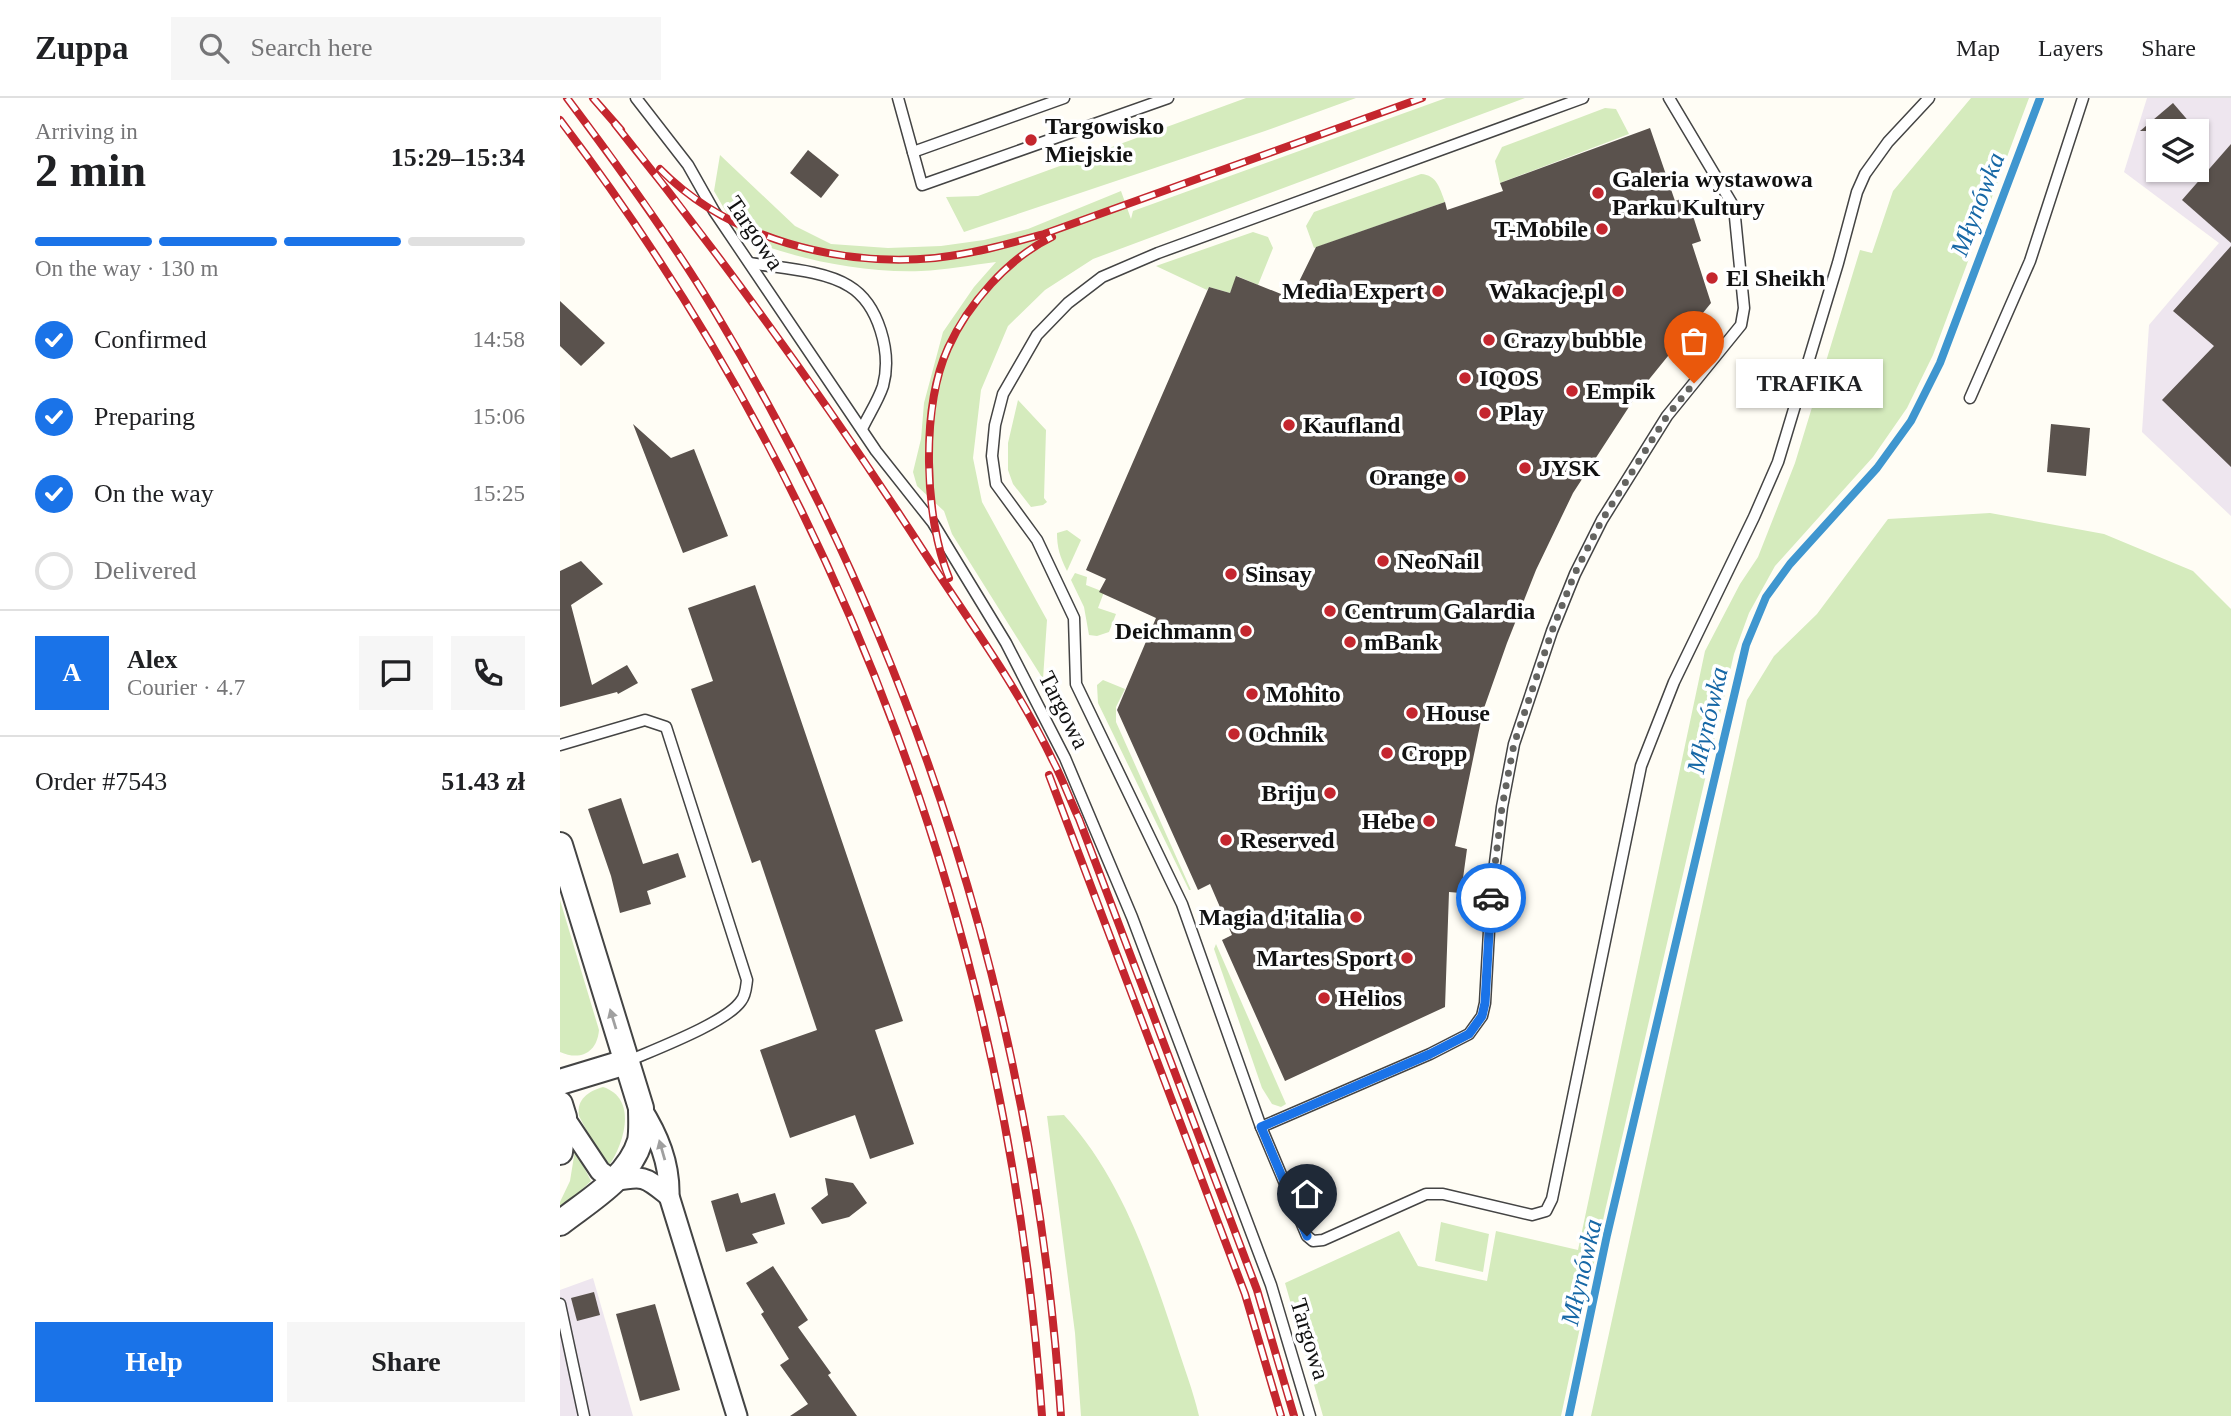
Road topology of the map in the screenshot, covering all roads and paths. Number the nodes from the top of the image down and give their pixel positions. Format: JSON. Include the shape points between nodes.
{"nodes":[{"id":1,"x":636,"y":98,"type":"edge"},
{"id":2,"x":1064,"y":98,"type":"edge"},
{"id":3,"x":1168,"y":98,"type":"edge"},
{"id":4,"x":1583,"y":98,"type":"edge"},
{"id":5,"x":1669,"y":98,"type":"edge"},
{"id":6,"x":1929,"y":98,"type":"edge"},
{"id":7,"x":2084,"y":98,"type":"edge"},
{"id":8,"x":900,"y":99,"type":"edge"},
{"id":9,"x":913,"y":152,"type":"junction"},
{"id":10,"x":750,"y":263,"type":"junction"},
{"id":11,"x":1970,"y":398,"type":"dead end"},
{"id":12,"x":862,"y":429,"type":"junction"},
{"id":13,"x":560,"y":746,"type":"edge"},
{"id":14,"x":560,"y":845,"type":"edge"},
{"id":15,"x":626,"y":1062,"type":"junction"},
{"id":16,"x":560,"y":1082,"type":"edge"},
{"id":17,"x":641,"y":1108,"type":"junction"},
{"id":18,"x":562,"y":1110,"type":"edge"},
{"id":19,"x":1261,"y":1127,"type":"junction"},
{"id":20,"x":560,"y":1152,"type":"edge"},
{"id":21,"x":614,"y":1181,"type":"junction"},
{"id":22,"x":669,"y":1196,"type":"junction"},
{"id":23,"x":560,"y":1223,"type":"edge"},
{"id":24,"x":560,"y":1304,"type":"edge"},
{"id":25,"x":584,"y":1416,"type":"edge"},
{"id":26,"x":737,"y":1416,"type":"edge"},
{"id":27,"x":1310,"y":1416,"type":"edge"}],
"edges":[{"from":1,"to":10,"type":"lane","name":"Targowa","via":[[688,165]]},
{"from":2,"to":9,"type":"lane"},
{"from":3,"to":9,"type":"lane","via":[[922,185]]},
{"from":4,"to":19,"type":"lane","via":[[1102,276],[1037,335],[1003,394],[992,456],[996,484],[1037,540],[1074,618],[1076,684],[1182,904]]},
{"from":5,"to":19,"type":"lane","via":[[1734,207],[1743,316],[1741,325],[1667,416],[1602,520],[1552,631],[1514,744],[1502,807],[1482,1016],[1469,1034],[1430,1054]]},
{"from":6,"to":19,"type":"lane","via":[[1888,142],[1857,192],[1778,462],[1650,738],[1546,1211],[1532,1215],[1426,1194],[1313,1241]]},
{"from":7,"to":11,"type":"lane","via":[[2030,261]]},
{"from":8,"to":9,"type":"lane"},
{"from":10,"to":12,"type":"lane","name":"Targowa"},
{"from":10,"to":12,"type":"lane","via":[[829,277],[850,286],[867,302],[879,320],[885,350],[883,385]]},
{"from":12,"to":27,"type":"lane","name":"Targowa","via":[[933,523],[1006,643],[1065,758],[1132,917],[1271,1284]]},
{"from":13,"to":15,"type":"lane","via":[[645,720],[666,727],[747,980],[741,1002],[733,1009]]},
{"from":15,"to":14,"type":"street","one_way":true},
{"from":15,"to":16,"type":"street"},
{"from":15,"to":17,"type":"street"},
{"from":17,"to":21,"type":"street","via":[[640,1140]]},
{"from":22,"to":17,"type":"street","one_way":true,"via":[[670,1178],[657,1134]]},
{"from":18,"to":20,"type":"street"},
{"from":18,"to":21,"type":"street","via":[[600,1171]]},
{"from":21,"to":22,"type":"street","via":[[639,1176]]},
{"from":21,"to":23,"type":"street"},
{"from":22,"to":26,"type":"street"},
{"from":24,"to":25,"type":"lane"}]}
